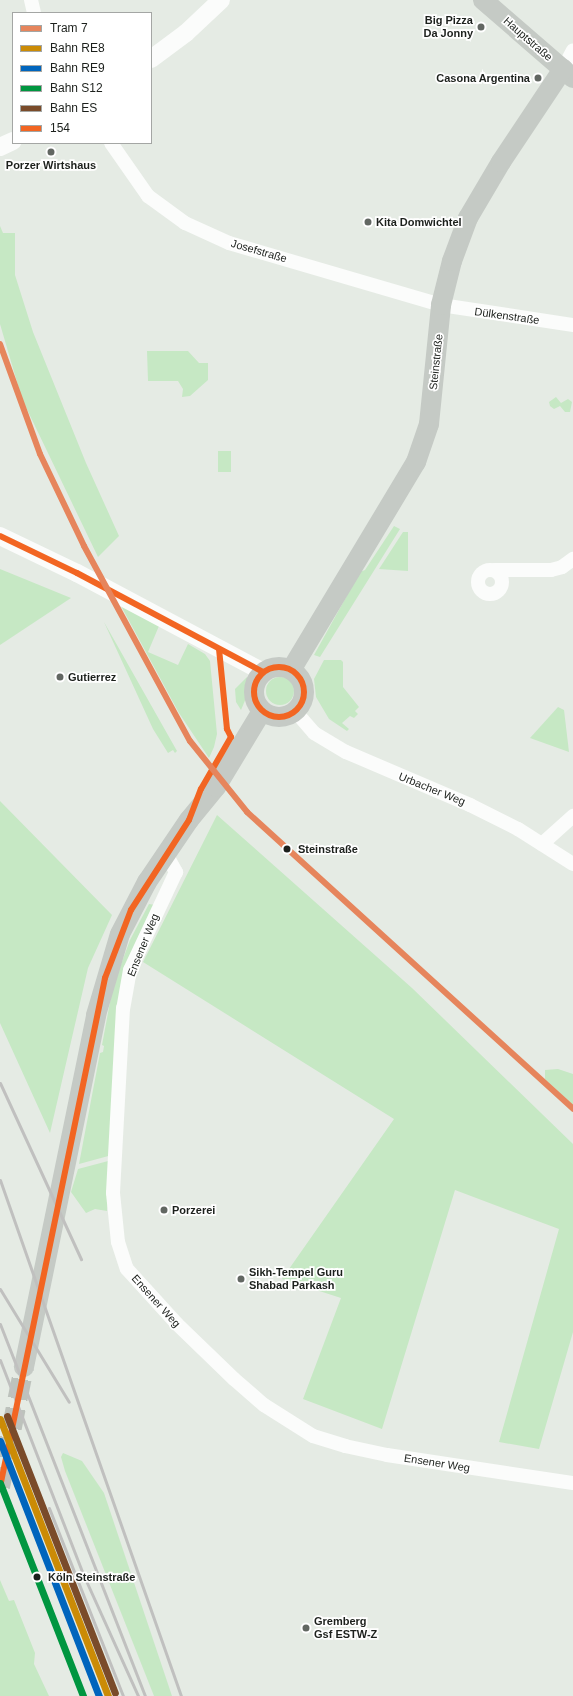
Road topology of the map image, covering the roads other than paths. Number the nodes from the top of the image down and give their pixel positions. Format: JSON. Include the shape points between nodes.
{"nodes":[{"id":1,"x":30,"y":0,"type":"edge"},
{"id":2,"x":221,"y":0,"type":"edge"},
{"id":3,"x":483,"y":0,"type":"edge"},
{"id":4,"x":34,"y":12,"type":"edge"},
{"id":5,"x":573,"y":50,"type":"edge"},
{"id":6,"x":152,"y":58,"type":"edge"},
{"id":7,"x":568,"y":73,"type":"edge"},
{"id":8,"x":12,"y":141,"type":"edge"},
{"id":9,"x":113,"y":144,"type":"edge"},
{"id":10,"x":0,"y":147,"type":"edge"},
{"id":11,"x":441,"y":305,"type":"junction"},
{"id":12,"x":573,"y":325,"type":"edge"},
{"id":13,"x":0,"y":536,"type":"edge"},
{"id":14,"x":573,"y":559,"type":"edge"},
{"id":15,"x":495,"y":570,"type":"dead end"},
{"id":16,"x":291,"y":670,"type":"junction"},
{"id":17,"x":264,"y":672,"type":"junction"},
{"id":18,"x":258,"y":704,"type":"junction"},
{"id":19,"x":295,"y":711,"type":"junction"},
{"id":20,"x":573,"y":816,"type":"edge"},
{"id":21,"x":542,"y":844,"type":"junction"},
{"id":22,"x":166,"y":854,"type":"junction"},
{"id":23,"x":573,"y":864,"type":"edge"},
{"id":24,"x":24,"y":1367,"type":"tunnel mouth"},
{"id":25,"x":573,"y":1483,"type":"edge"}],
"edges":[{"from":1,"to":4,"type":"street"},
{"from":2,"to":6,"type":"street","via":[[186,33]]},
{"from":3,"to":7,"type":"main road","name":"Hauptstraße"},
{"from":5,"to":7,"type":"street","name":"Steinstraße"},
{"from":7,"to":11,"type":"main road","name":"Steinstraße","via":[[505,157],[468,218],[452,261]]},
{"from":8,"to":10,"type":"street"},
{"from":9,"to":11,"type":"street","name":"Josefstraße","via":[[148,196],[185,223],[229,243]]},
{"from":11,"to":12,"type":"street","name":"Dülkenstraße"},
{"from":11,"to":16,"type":"main road","name":"Steinstraße","via":[[425,443]]},
{"from":13,"to":17,"type":"street","via":[[77,573]]},
{"from":14,"to":15,"type":"street","via":[[562,567],[551,570]]},
{"from":16,"to":17,"type":"main road","via":[[274,667]]},
{"from":16,"to":19,"type":"main road","via":[[302,682],[304,690],[300,705]]},
{"from":17,"to":18,"type":"main road","via":[[255,684]]},
{"from":18,"to":19,"type":"main road","via":[[279,717]]},
{"from":18,"to":22,"type":"main road","via":[[202,789],[189,820]]},
{"from":19,"to":21,"type":"street","name":"Urbacher Weg","via":[[314,733],[346,752],[470,804]]},
{"from":20,"to":21,"type":"street"},
{"from":21,"to":23,"type":"street","name":"Urbacher Weg"},
{"from":22,"to":24,"type":"main road","via":[[131,910],[105,978]]},
{"from":22,"to":25,"type":"street","name":"Ensener Weg","via":[[176,872],[130,970],[123,1008],[113,1193],[118,1242],[127,1269],[177,1324],[234,1379],[264,1405],[313,1436],[386,1455]]}]}
